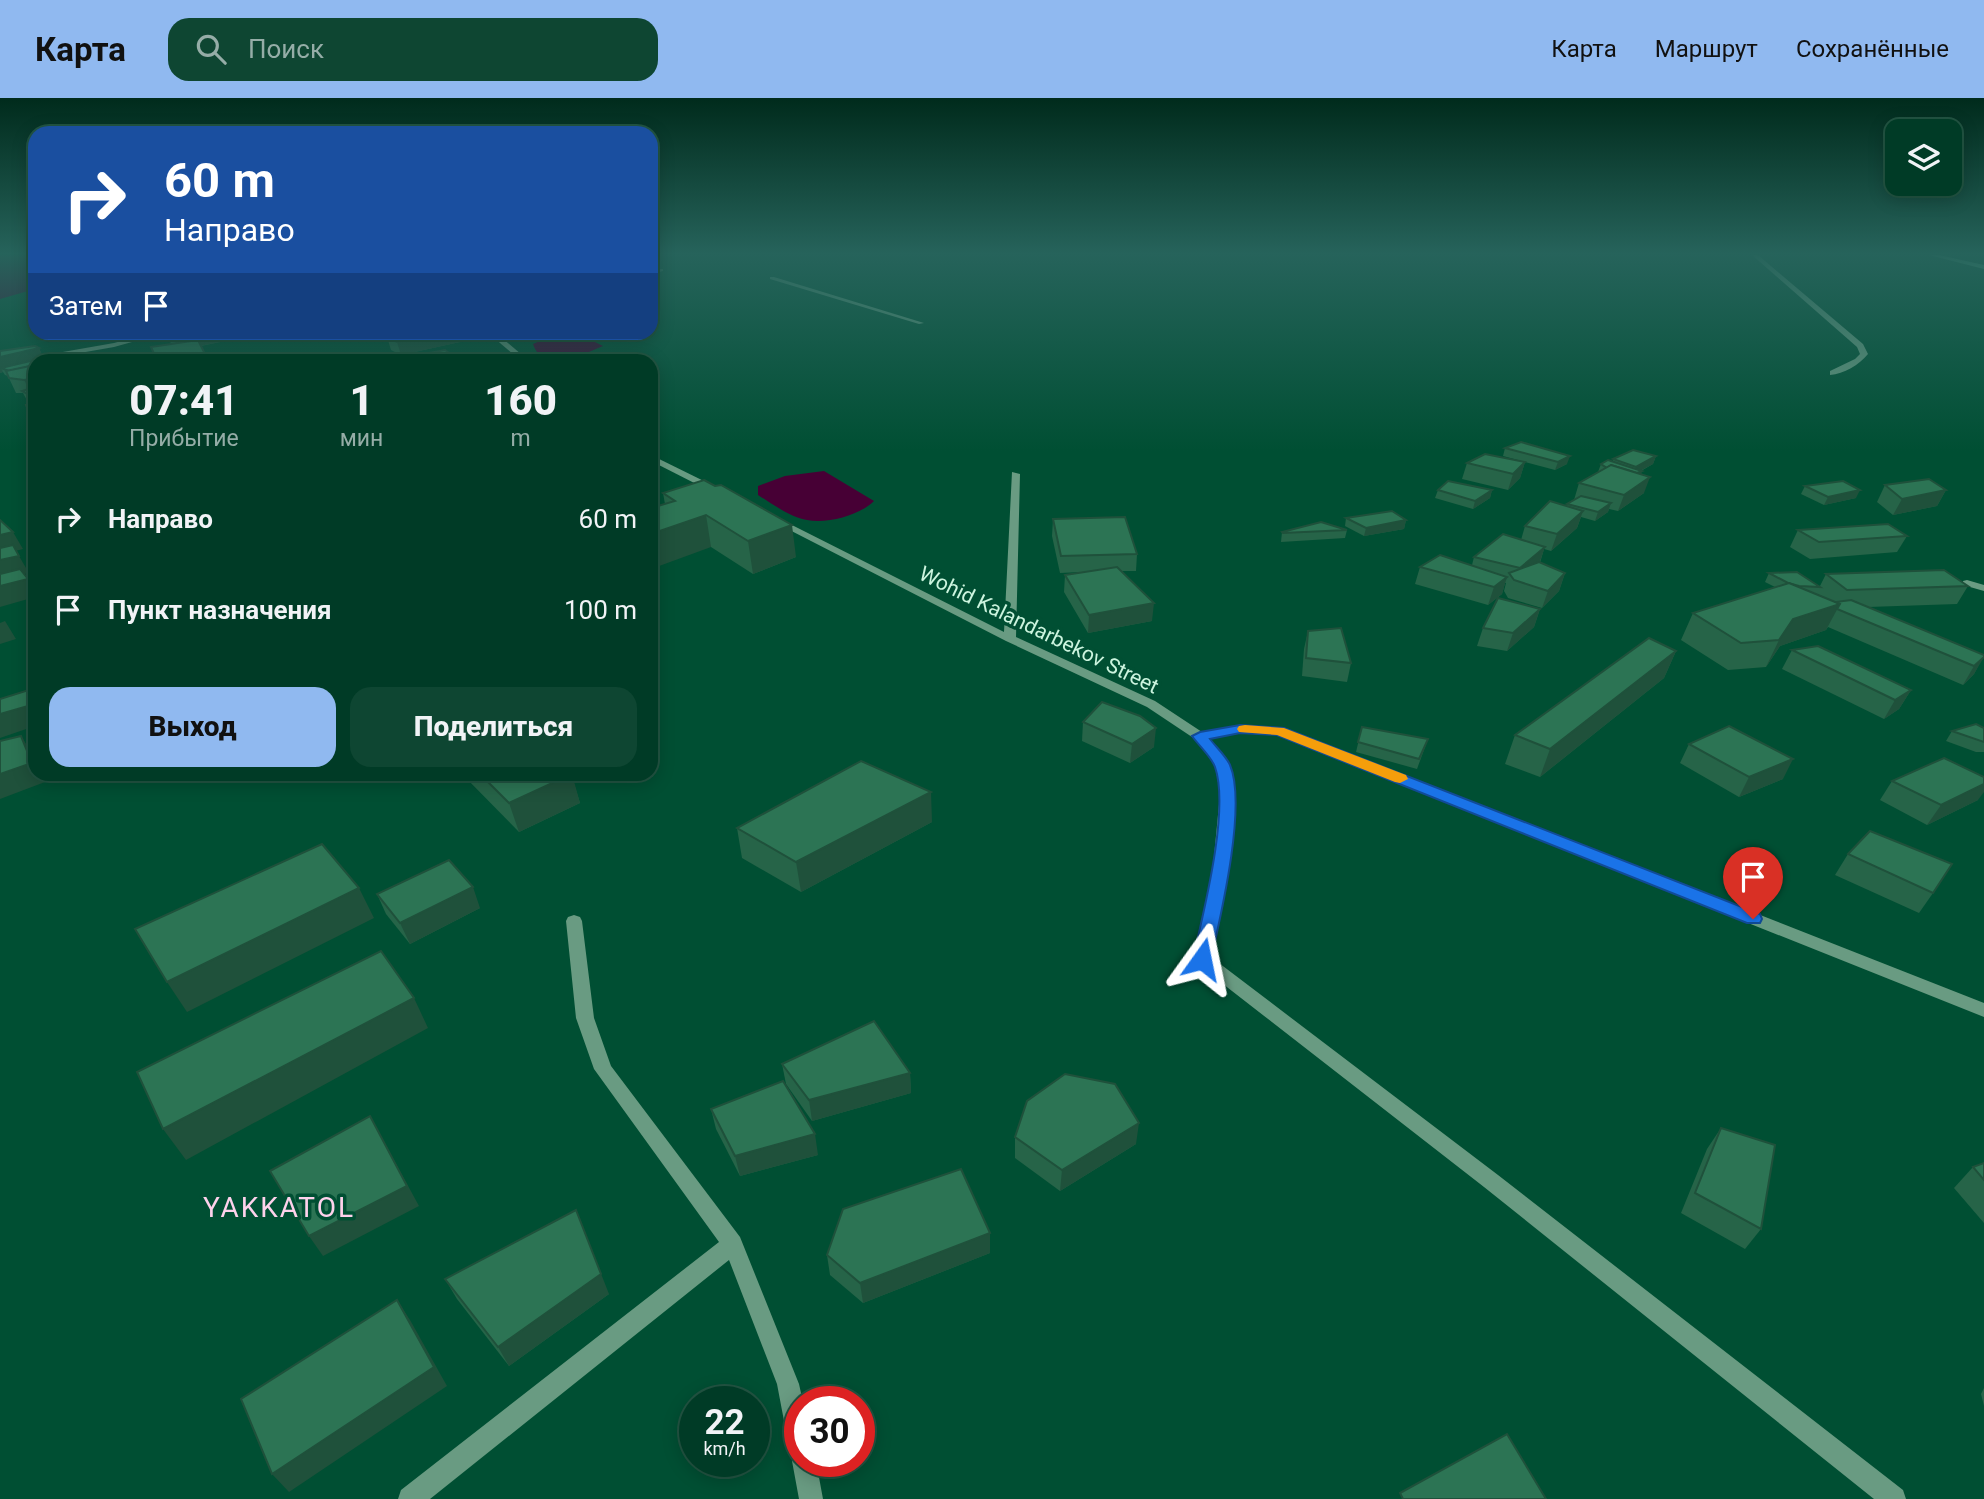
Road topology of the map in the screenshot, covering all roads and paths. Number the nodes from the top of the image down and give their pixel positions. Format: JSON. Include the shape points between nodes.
{"nodes":[{"id":1,"x":911,"y":320,"type":"edge"},
{"id":2,"x":1830,"y":320,"type":"edge"},
{"id":3,"x":920,"y":323,"type":"dead end"},
{"id":4,"x":134,"y":340,"type":"edge"},
{"id":5,"x":500,"y":340,"type":"edge"},
{"id":6,"x":63,"y":354,"type":"edge"},
{"id":7,"x":517,"y":354,"type":"edge"},
{"id":8,"x":28,"y":360,"type":"edge"},
{"id":9,"x":0,"y":365,"type":"edge"},
{"id":10,"x":1833,"y":373,"type":"dead end"},
{"id":11,"x":658,"y":462,"type":"edge"},
{"id":12,"x":1014,"y":474,"type":"dead end"},
{"id":13,"x":729,"y":498,"type":"edge"},
{"id":14,"x":766,"y":516,"type":"edge"},
{"id":15,"x":1968,"y":583,"type":"edge"},
{"id":16,"x":1984,"y":589,"type":"edge"},
{"id":17,"x":1010,"y":639,"type":"junction"},
{"id":18,"x":1200,"y":736,"type":"junction"},
{"id":19,"x":574,"y":921,"type":"dead end"},
{"id":20,"x":1984,"y":1010,"type":"edge"},
{"id":21,"x":733,"y":1244,"type":"junction"},
{"id":22,"x":788,"y":1386,"type":"edge"},
{"id":23,"x":807,"y":1477,"type":"edge"},
{"id":24,"x":410,"y":1499,"type":"edge"},
{"id":25,"x":811,"y":1499,"type":"edge"},
{"id":26,"x":1894,"y":1499,"type":"edge"}],
"edges":[{"from":1,"to":3,"type":"street"},
{"from":2,"to":10,"type":"street","via":[[1864,354]]},
{"from":4,"to":6,"type":"street"},
{"from":5,"to":7,"type":"street"},
{"from":8,"to":9,"type":"street"},
{"from":11,"to":13,"type":"street"},
{"from":12,"to":17,"type":"street"},
{"from":14,"to":17,"type":"street","name":"Wohid Kalandarbekov Street"},
{"from":15,"to":16,"type":"street"},
{"from":17,"to":18,"type":"street","name":"Wohid Kalandarbekov Street","via":[[1151,704]]},
{"from":18,"to":20,"type":"street","via":[[1240,729],[1279,731]]},
{"from":18,"to":26,"type":"street","name":"Wohid Kalandarbekov Street","via":[[1222,765],[1227,794],[1220,877],[1202,959]]},
{"from":19,"to":21,"type":"street","via":[[585,1018],[603,1069]]},
{"from":21,"to":22,"type":"street"},
{"from":21,"to":24,"type":"street"},
{"from":23,"to":25,"type":"street"}]}
